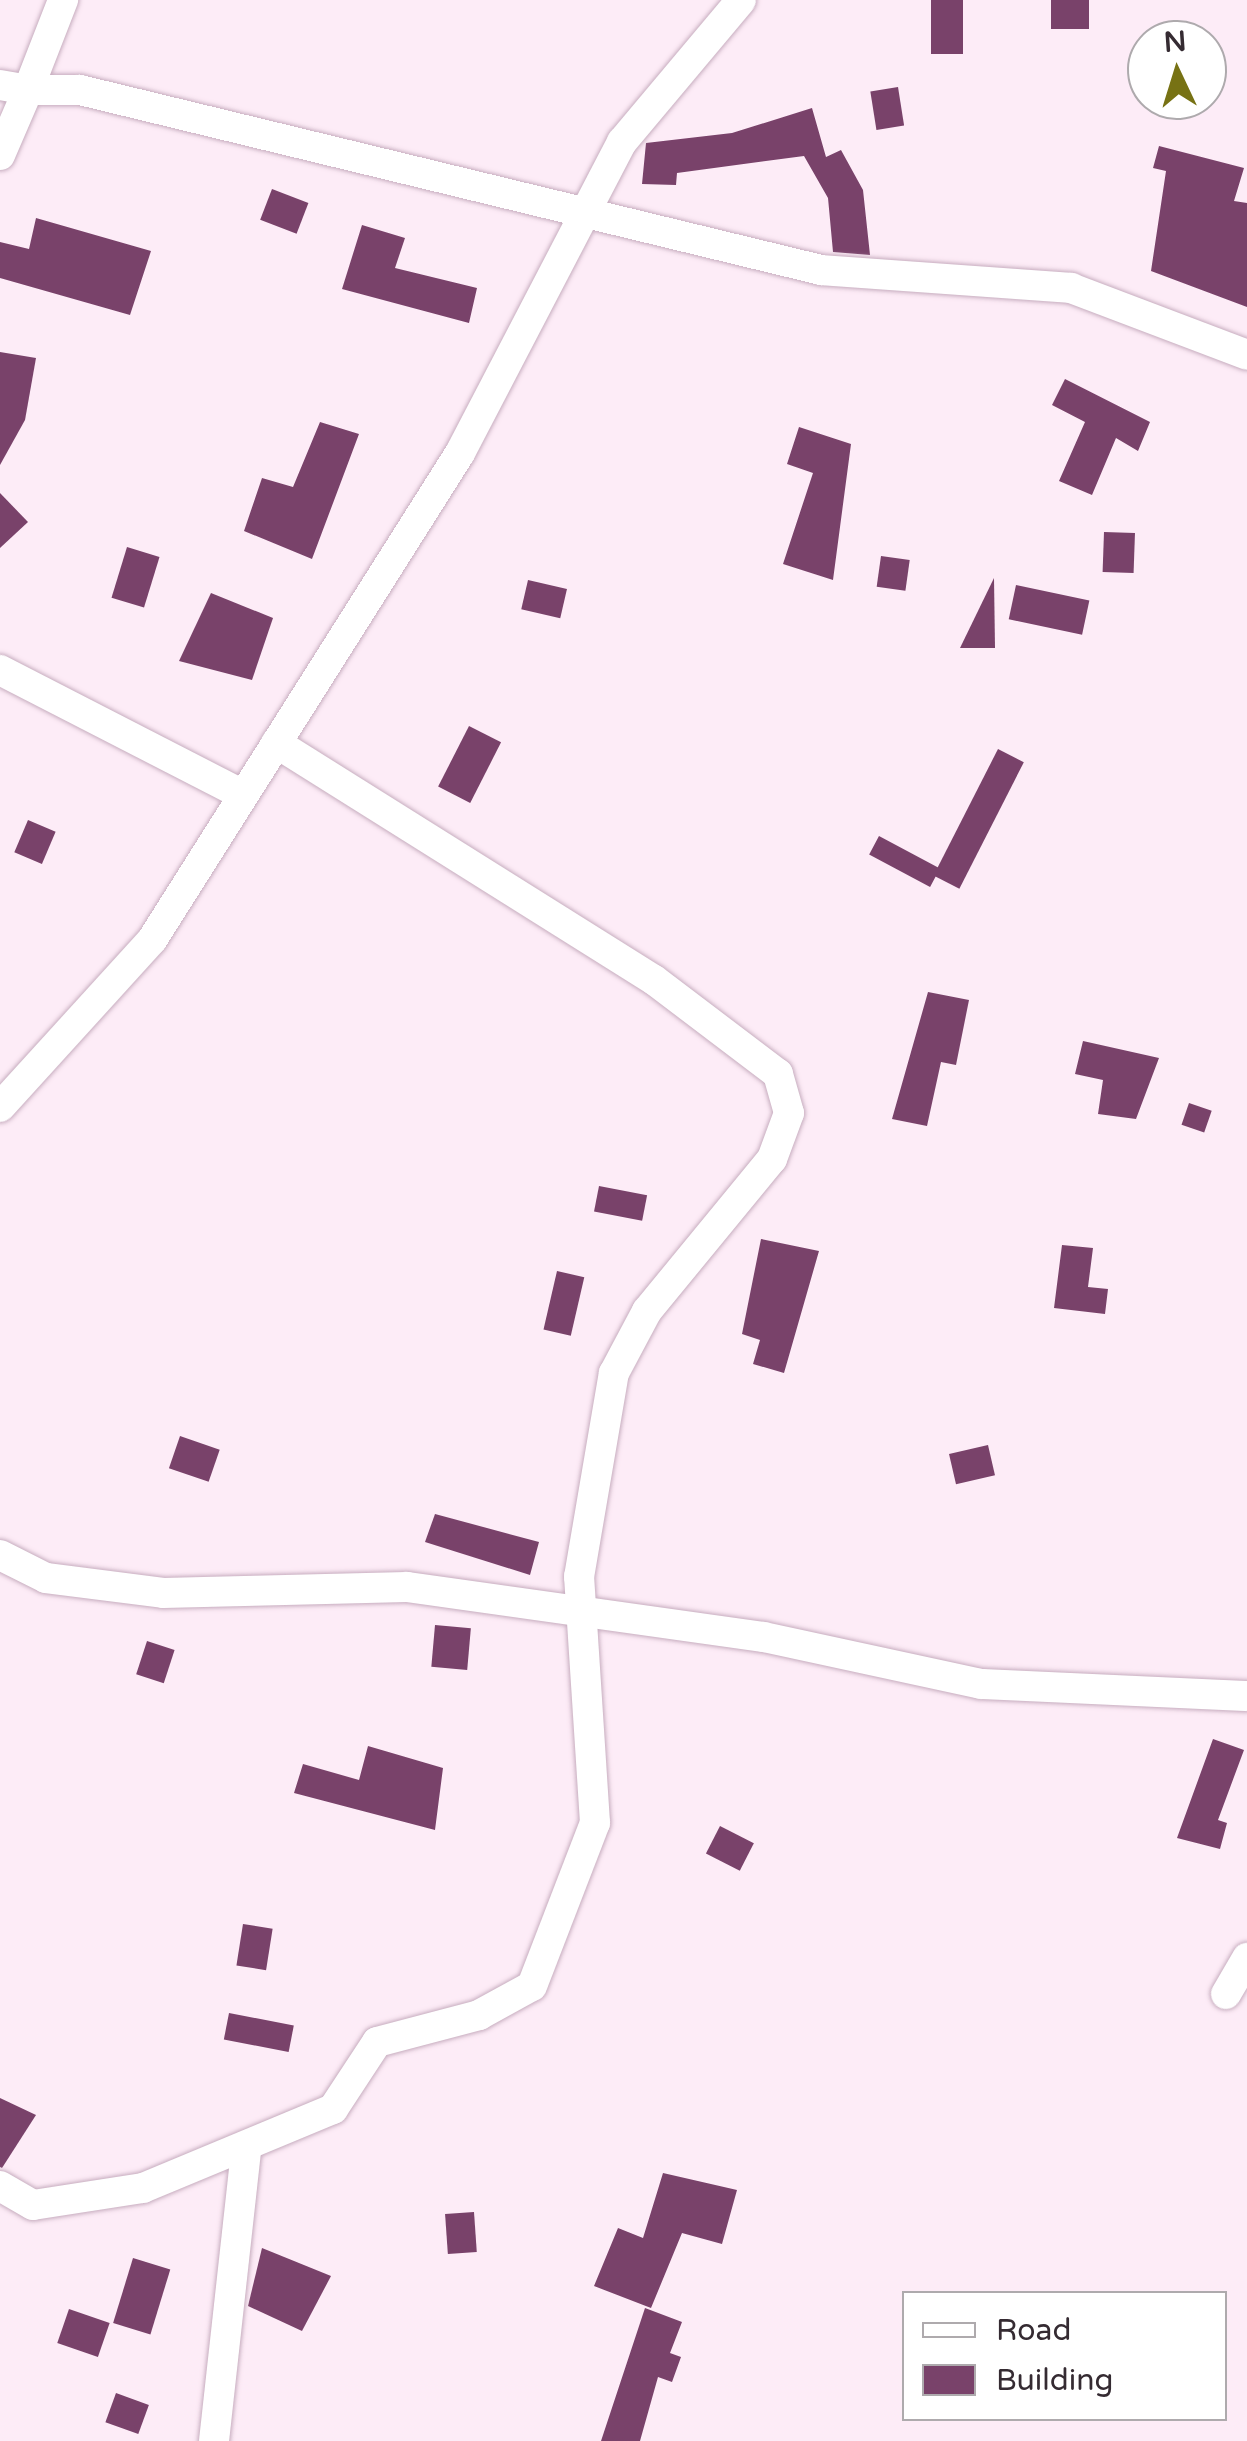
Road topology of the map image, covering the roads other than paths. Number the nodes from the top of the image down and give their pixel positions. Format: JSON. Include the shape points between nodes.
{"nodes":[{"id":1,"x":63,"y":0,"type":"edge"},
{"id":2,"x":741,"y":0,"type":"edge"},
{"id":3,"x":14,"y":88,"type":"edge"},
{"id":4,"x":0,"y":156,"type":"edge"},
{"id":5,"x":585,"y":212,"type":"junction"},
{"id":6,"x":1247,"y":355,"type":"edge"},
{"id":7,"x":0,"y":670,"type":"edge"},
{"id":8,"x":276,"y":743,"type":"junction"},
{"id":9,"x":243,"y":795,"type":"junction"},
{"id":10,"x":0,"y":1107,"type":"edge"},
{"id":11,"x":0,"y":1555,"type":"edge"},
{"id":12,"x":580,"y":1609,"type":"junction"},
{"id":13,"x":1247,"y":1696,"type":"edge"},
{"id":14,"x":1247,"y":1958,"type":"edge"},
{"id":15,"x":1226,"y":1994,"type":"dead end"},
{"id":16,"x":246,"y":2148,"type":"junction"},
{"id":17,"x":0,"y":2186,"type":"edge"},
{"id":18,"x":214,"y":2441,"type":"edge"}],
"edges":[{"from":1,"to":3,"type":"street"},
{"from":2,"to":5,"type":"street","via":[[622,142]]},
{"from":3,"to":4,"type":"street"},
{"from":3,"to":5,"type":"street","via":[[80,90]]},
{"from":5,"to":6,"type":"street","via":[[821,270],[1070,288]]},
{"from":5,"to":8,"type":"street","via":[[460,454]]},
{"from":7,"to":9,"type":"street"},
{"from":8,"to":9,"type":"street"},
{"from":8,"to":12,"type":"street","via":[[654,980],[778,1074],[789,1113],[772,1159],[647,1311],[614,1373],[593,1455]]},
{"from":9,"to":10,"type":"street","via":[[152,940]]},
{"from":11,"to":12,"type":"street","via":[[46,1578],[163,1593],[407,1587]]},
{"from":12,"to":13,"type":"street","via":[[981,1684]]},
{"from":12,"to":16,"type":"street","via":[[595,1823],[532,1986],[479,2015],[377,2042],[333,2109]]},
{"from":14,"to":15,"type":"street"},
{"from":16,"to":17,"type":"street","via":[[143,2188],[33,2205]]},
{"from":16,"to":18,"type":"street"}]}
